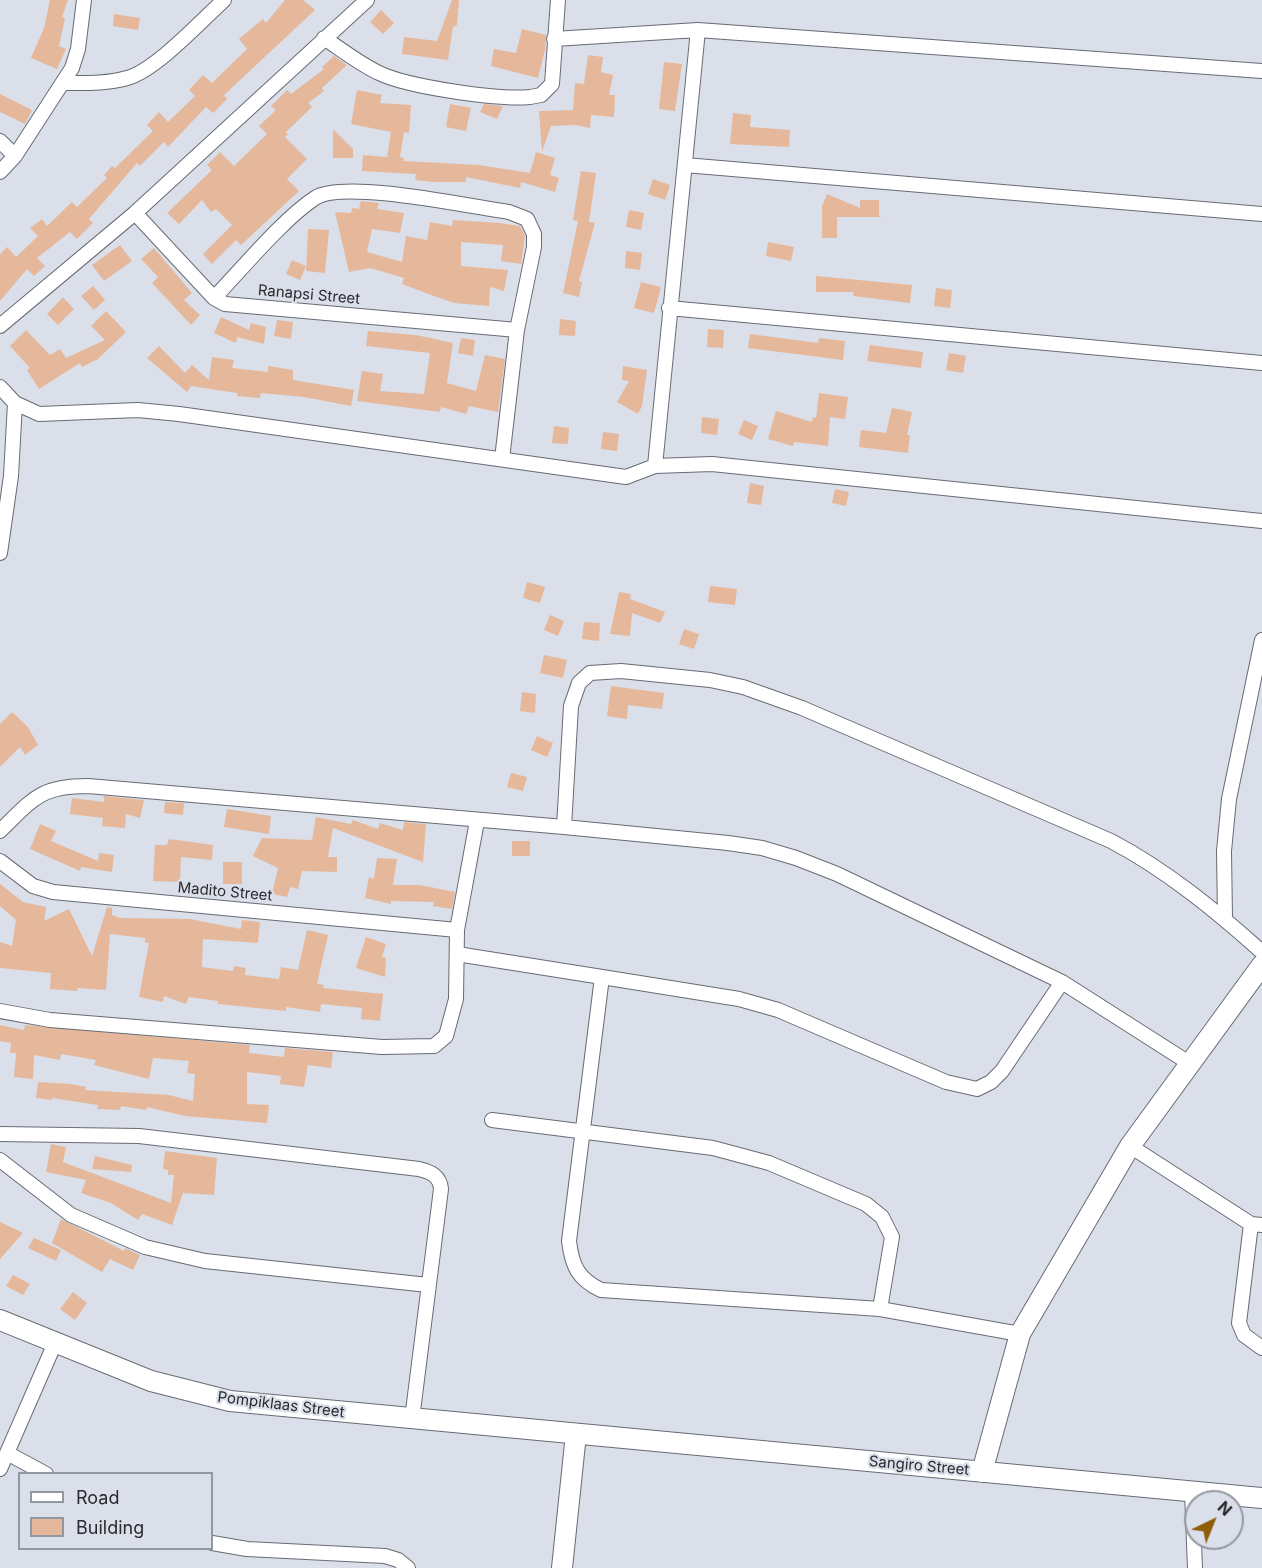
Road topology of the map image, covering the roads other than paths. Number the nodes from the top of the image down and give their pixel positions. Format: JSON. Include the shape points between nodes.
{"nodes":[{"id":1,"x":84,"y":0,"type":"edge"},
{"id":2,"x":224,"y":0,"type":"edge"},
{"id":3,"x":367,"y":0,"type":"edge"},
{"id":4,"x":558,"y":0,"type":"edge"},
{"id":5,"x":698,"y":30,"type":"junction"},
{"id":6,"x":324,"y":38,"type":"junction"},
{"id":7,"x":554,"y":39,"type":"junction"},
{"id":8,"x":1262,"y":71,"type":"edge"},
{"id":9,"x":63,"y":82,"type":"junction"},
{"id":10,"x":0,"y":141,"type":"edge"},
{"id":11,"x":15,"y":156,"type":"junction"},
{"id":12,"x":685,"y":165,"type":"junction"},
{"id":13,"x":0,"y":172,"type":"edge"},
{"id":14,"x":135,"y":213,"type":"junction"},
{"id":15,"x":1262,"y":214,"type":"edge"},
{"id":16,"x":214,"y":298,"type":"junction"},
{"id":17,"x":669,"y":308,"type":"junction"},
{"id":18,"x":0,"y":326,"type":"edge"},
{"id":19,"x":518,"y":330,"type":"junction"},
{"id":20,"x":1262,"y":363,"type":"edge"},
{"id":21,"x":0,"y":387,"type":"edge"},
{"id":22,"x":15,"y":403,"type":"junction"},
{"id":23,"x":502,"y":459,"type":"junction"},
{"id":24,"x":655,"y":466,"type":"junction"},
{"id":25,"x":1262,"y":521,"type":"edge"},
{"id":26,"x":0,"y":553,"type":"edge"},
{"id":27,"x":1262,"y":640,"type":"edge"},
{"id":28,"x":477,"y":820,"type":"junction"},
{"id":29,"x":564,"y":826,"type":"junction"},
{"id":30,"x":0,"y":831,"type":"edge"},
{"id":31,"x":0,"y":861,"type":"edge"},
{"id":32,"x":1224,"y":918,"type":"junction"},
{"id":33,"x":457,"y":930,"type":"junction"},
{"id":34,"x":1262,"y":952,"type":"edge"},
{"id":35,"x":457,"y":954,"type":"junction"},
{"id":36,"x":1262,"y":965,"type":"edge"},
{"id":37,"x":602,"y":977,"type":"junction"},
{"id":38,"x":1062,"y":982,"type":"junction"},
{"id":39,"x":0,"y":1011,"type":"edge"},
{"id":40,"x":1189,"y":1063,"type":"junction"},
{"id":41,"x":492,"y":1120,"type":"dead end"},
{"id":42,"x":583,"y":1130,"type":"junction"},
{"id":43,"x":0,"y":1134,"type":"edge"},
{"id":44,"x":1130,"y":1146,"type":"junction"},
{"id":45,"x":0,"y":1160,"type":"edge"},
{"id":46,"x":1257,"y":1224,"type":"edge"},
{"id":47,"x":428,"y":1285,"type":"junction"},
{"id":48,"x":880,"y":1309,"type":"junction"},
{"id":49,"x":0,"y":1320,"type":"edge"},
{"id":50,"x":1020,"y":1334,"type":"junction"},
{"id":51,"x":55,"y":1342,"type":"junction"},
{"id":52,"x":1262,"y":1348,"type":"edge"},
{"id":53,"x":412,"y":1419,"type":"junction"},
{"id":54,"x":576,"y":1434,"type":"junction"},
{"id":55,"x":7,"y":1453,"type":"junction"},
{"id":56,"x":0,"y":1469,"type":"edge"},
{"id":57,"x":44,"y":1472,"type":"edge"},
{"id":58,"x":982,"y":1472,"type":"junction"},
{"id":59,"x":1184,"y":1491,"type":"edge"},
{"id":60,"x":1244,"y":1496,"type":"edge"},
{"id":61,"x":1262,"y":1498,"type":"edge"},
{"id":62,"x":213,"y":1543,"type":"edge"},
{"id":63,"x":1195,"y":1550,"type":"edge"},
{"id":64,"x":408,"y":1568,"type":"edge"},
{"id":65,"x":562,"y":1568,"type":"edge"},
{"id":66,"x":1196,"y":1568,"type":"edge"}],
"edges":[{"from":1,"to":9,"type":"street","via":[[78,50]]},
{"from":2,"to":9,"type":"street","via":[[145,70],[129,78],[99,83]]},
{"from":3,"to":6,"type":"street"},
{"from":4,"to":7,"type":"street"},
{"from":5,"to":7,"type":"street"},
{"from":5,"to":8,"type":"street"},
{"from":5,"to":12,"type":"street"},
{"from":6,"to":7,"type":"street","via":[[380,74],[406,82],[521,98],[541,95],[552,84]]},
{"from":6,"to":14,"type":"street"},
{"from":9,"to":11,"type":"street"},
{"from":10,"to":11,"type":"street"},
{"from":11,"to":13,"type":"street"},
{"from":12,"to":15,"type":"street"},
{"from":12,"to":17,"type":"street"},
{"from":14,"to":16,"type":"street"},
{"from":14,"to":18,"type":"street"},
{"from":16,"to":19,"type":"street","name":"Ranapsi Street","via":[[236,306]]},
{"from":16,"to":19,"type":"street","via":[[316,197],[332,191],[372,192],[509,212],[527,219],[534,234],[534,247]]},
{"from":17,"to":20,"type":"street"},
{"from":17,"to":24,"type":"street"},
{"from":19,"to":23,"type":"street"},
{"from":21,"to":22,"type":"street"},
{"from":22,"to":23,"type":"street","via":[[39,414],[138,410],[169,413]]},
{"from":22,"to":26,"type":"street","via":[[11,476]]},
{"from":23,"to":24,"type":"street","via":[[626,477]]},
{"from":24,"to":25,"type":"street","via":[[712,464]]},
{"from":27,"to":32,"type":"street","via":[[1229,799]]},
{"from":28,"to":29,"type":"street"},
{"from":28,"to":30,"type":"street","via":[[63,786],[40,794]]},
{"from":28,"to":33,"type":"street"},
{"from":29,"to":32,"type":"street","via":[[571,706],[584,676],[590,672],[621,671],[710,680],[802,708],[1111,841]]},
{"from":29,"to":38,"type":"street","via":[[728,843],[796,858]]},
{"from":31,"to":33,"type":"street","name":"Madito Street","via":[[33,886],[53,892]]},
{"from":32,"to":34,"type":"street"},
{"from":33,"to":35,"type":"street"},
{"from":35,"to":37,"type":"street"},
{"from":35,"to":39,"type":"street","via":[[453,1017],[446,1036],[434,1046],[371,1046],[50,1020]]},
{"from":36,"to":40,"type":"street"},
{"from":37,"to":38,"type":"street","via":[[739,999],[778,1010],[946,1082],[977,1089],[1002,1071]]},
{"from":37,"to":42,"type":"street"},
{"from":38,"to":40,"type":"street"},
{"from":40,"to":44,"type":"street"},
{"from":41,"to":42,"type":"street"},
{"from":42,"to":48,"type":"street","via":[[744,1155],[866,1204],[882,1217],[892,1237]]},
{"from":42,"to":48,"type":"street","via":[[569,1241],[576,1272],[585,1282],[601,1290],[622,1293]]},
{"from":43,"to":47,"type":"street","via":[[139,1136],[426,1171],[438,1178],[441,1189]]},
{"from":44,"to":46,"type":"street"},
{"from":44,"to":50,"type":"street"},
{"from":45,"to":47,"type":"street","via":[[71,1215],[145,1247],[205,1261]]},
{"from":46,"to":52,"type":"street","via":[[1239,1323],[1244,1335]]},
{"from":47,"to":53,"type":"street"},
{"from":48,"to":50,"type":"street"},
{"from":49,"to":51,"type":"street","name":"Pompiklaas Street"},
{"from":50,"to":58,"type":"street"},
{"from":51,"to":53,"type":"street","name":"Pompiklaas Street","via":[[151,1381],[230,1401]]},
{"from":51,"to":55,"type":"street"},
{"from":53,"to":54,"type":"street","name":"Pompiklaas Street"},
{"from":54,"to":58,"type":"street","name":"Sangiro Street"},
{"from":54,"to":65,"type":"street"},
{"from":55,"to":56,"type":"street"},
{"from":55,"to":57,"type":"street"},
{"from":58,"to":59,"type":"street","name":"Sangiro Street"},
{"from":60,"to":61,"type":"street","name":"Sangiro Street"},
{"from":62,"to":64,"type":"street","via":[[247,1549],[385,1556]]},
{"from":63,"to":66,"type":"street"}]}
